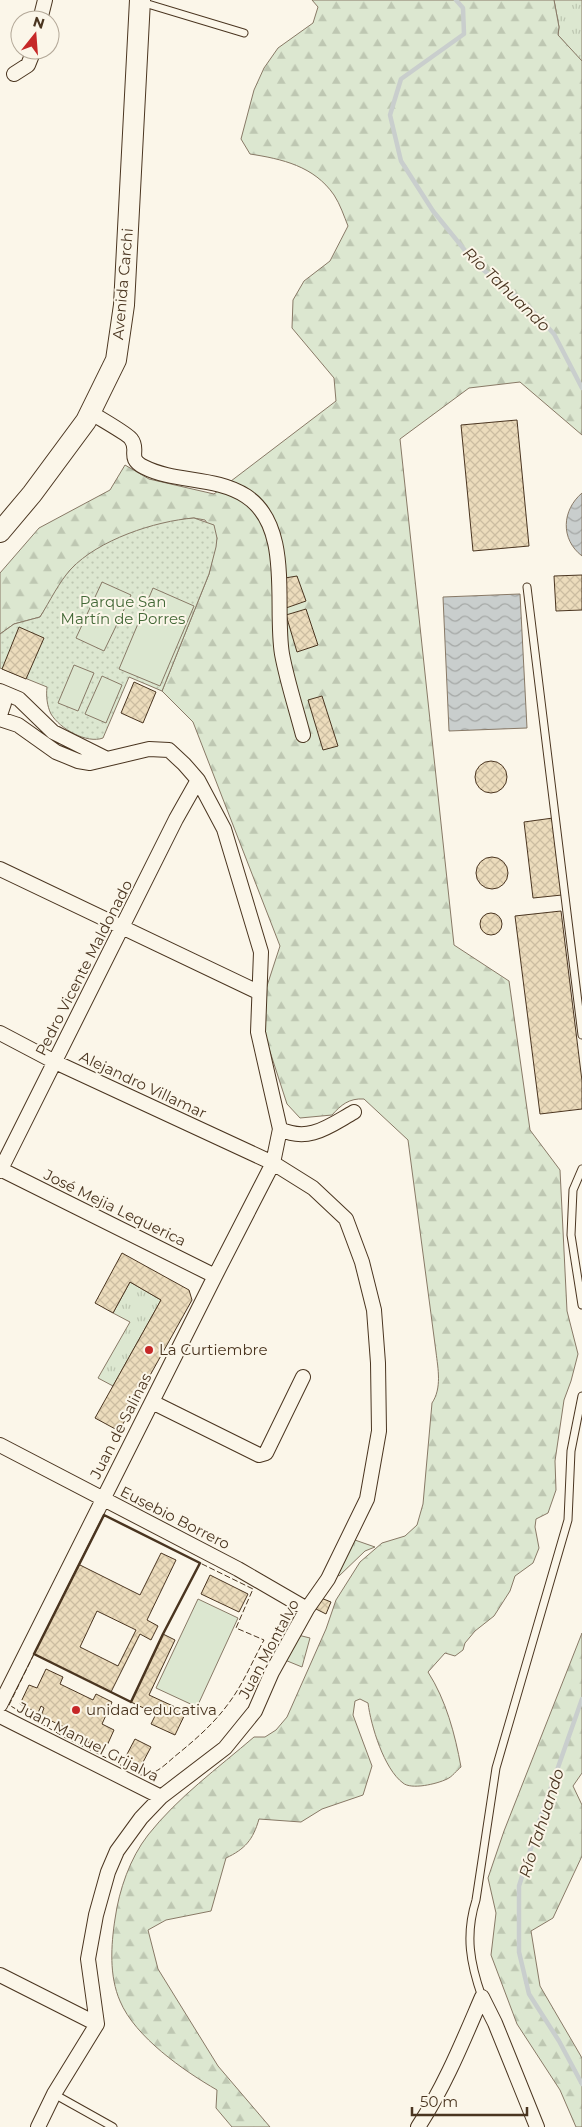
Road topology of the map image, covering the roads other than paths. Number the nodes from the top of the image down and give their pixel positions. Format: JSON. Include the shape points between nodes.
{"nodes":[{"id":1,"x":140,"y":1,"type":"edge"},
{"id":2,"x":244,"y":33,"type":"dead end"},
{"id":3,"x":30,"y":60,"type":"edge"},
{"id":4,"x":14,"y":74,"type":"dead end"},
{"id":5,"x":90,"y":412,"type":"junction"},
{"id":6,"x":0,"y":532,"type":"edge"},
{"id":7,"x":526,"y":587,"type":"dead end"},
{"id":8,"x":0,"y":692,"type":"edge"},
{"id":9,"x":0,"y":717,"type":"edge"},
{"id":10,"x":303,"y":735,"type":"dead end"},
{"id":11,"x":105,"y":758,"type":"junction"},
{"id":12,"x":198,"y":780,"type":"junction"},
{"id":13,"x":0,"y":869,"type":"edge"},
{"id":14,"x":122,"y":928,"type":"junction"},
{"id":15,"x":258,"y":992,"type":"junction"},
{"id":16,"x":0,"y":1033,"type":"edge"},
{"id":17,"x":582,"y":1035,"type":"edge"},
{"id":18,"x":55,"y":1062,"type":"junction"},
{"id":19,"x":354,"y":1112,"type":"dead end"},
{"id":20,"x":280,"y":1129,"type":"junction"},
{"id":21,"x":273,"y":1163,"type":"junction"},
{"id":22,"x":582,"y":1169,"type":"edge"},
{"id":23,"x":0,"y":1170,"type":"edge"},
{"id":24,"x":215,"y":1276,"type":"junction"},
{"id":25,"x":582,"y":1306,"type":"edge"},
{"id":26,"x":303,"y":1377,"type":"dead end"},
{"id":27,"x":582,"y":1396,"type":"edge"},
{"id":28,"x":152,"y":1402,"type":"junction"},
{"id":29,"x":0,"y":1445,"type":"edge"},
{"id":30,"x":103,"y":1499,"type":"junction"},
{"id":31,"x":307,"y":1609,"type":"junction"},
{"id":32,"x":0,"y":1705,"type":"edge"},
{"id":33,"x":0,"y":1716,"type":"edge"},
{"id":34,"x":161,"y":1796,"type":"junction"},
{"id":35,"x":0,"y":1975,"type":"edge"},
{"id":36,"x":482,"y":1997,"type":"junction"},
{"id":37,"x":97,"y":2024,"type":"junction"},
{"id":38,"x":54,"y":2094,"type":"junction"},
{"id":39,"x":38,"y":2127,"type":"edge"},
{"id":40,"x":113,"y":2127,"type":"edge"},
{"id":41,"x":418,"y":2127,"type":"edge"},
{"id":42,"x":536,"y":2127,"type":"edge"}],
"edges":[{"from":1,"to":2,"type":"lane"},
{"from":1,"to":5,"type":"street","name":"Avenida Carchi","via":[[124,305],[116,360]]},
{"from":3,"to":4,"type":"street"},
{"from":5,"to":6,"type":"street","name":"Avenida Carchi","via":[[32,494]]},
{"from":5,"to":10,"type":"street","via":[[131,438],[136,462],[145,468],[228,488],[246,496],[260,508],[279,557],[282,654]]},
{"from":7,"to":17,"type":"lane"},
{"from":8,"to":9,"type":"street","via":[[4,703]]},
{"from":8,"to":11,"type":"street","via":[[19,699],[53,732]]},
{"from":9,"to":11,"type":"street","via":[[65,756],[90,763]]},
{"from":11,"to":12,"type":"street","via":[[149,749],[169,750]]},
{"from":12,"to":14,"type":"street","name":"Pedro Vicente Maldonado"},
{"from":12,"to":15,"type":"street","via":[[224,829],[261,952]]},
{"from":13,"to":14,"type":"street"},
{"from":14,"to":15,"type":"street"},
{"from":14,"to":18,"type":"street","name":"Pedro Vicente Maldonado"},
{"from":15,"to":20,"type":"street","via":[[258,1032]]},
{"from":16,"to":18,"type":"street","name":"Alejandro Villamar"},
{"from":18,"to":21,"type":"street","name":"Alejandro Villamar"},
{"from":18,"to":23,"type":"street","name":"Pedro Vicente Maldonado"},
{"from":19,"to":20,"type":"street","via":[[316,1133],[290,1134]]},
{"from":20,"to":21,"type":"street","name":"Juan de Salinas"},
{"from":21,"to":24,"type":"street","name":"Juan de Salinas"},
{"from":21,"to":31,"type":"street","name":"Juan Montalvo","via":[[313,1188],[346,1220],[362,1262],[374,1310],[379,1431],[367,1499],[328,1579]]},
{"from":22,"to":25,"type":"lane","via":[[573,1190],[571,1235]]},
{"from":23,"to":24,"type":"street","name":"José Mejia Lequerica"},
{"from":24,"to":28,"type":"street","name":"Juan de Salinas"},
{"from":26,"to":28,"type":"street","via":[[266,1453],[259,1455]]},
{"from":27,"to":36,"type":"lane","via":[[571,1451],[568,1520],[496,1768],[471,1917],[468,1940]]},
{"from":28,"to":30,"type":"street","name":"Juan de Salinas"},
{"from":29,"to":30,"type":"street","name":"Eusebio Borrero"},
{"from":30,"to":31,"type":"street","name":"Eusebio Borrero"},
{"from":30,"to":32,"type":"street","name":"Juan de Salinas"},
{"from":31,"to":34,"type":"street","name":"Juan Montalvo","via":[[272,1672],[255,1711],[225,1748]]},
{"from":33,"to":34,"type":"street","name":"Juan Manuel Grijalva"},
{"from":34,"to":37,"type":"street","name":"Juan Montalvo","via":[[116,1851],[96,1914],[88,1959]]},
{"from":35,"to":37,"type":"street"},
{"from":36,"to":41,"type":"street","via":[[434,2104]]},
{"from":36,"to":42,"type":"street"},
{"from":37,"to":38,"type":"street"},
{"from":38,"to":39,"type":"street"},
{"from":38,"to":40,"type":"lane"}]}
